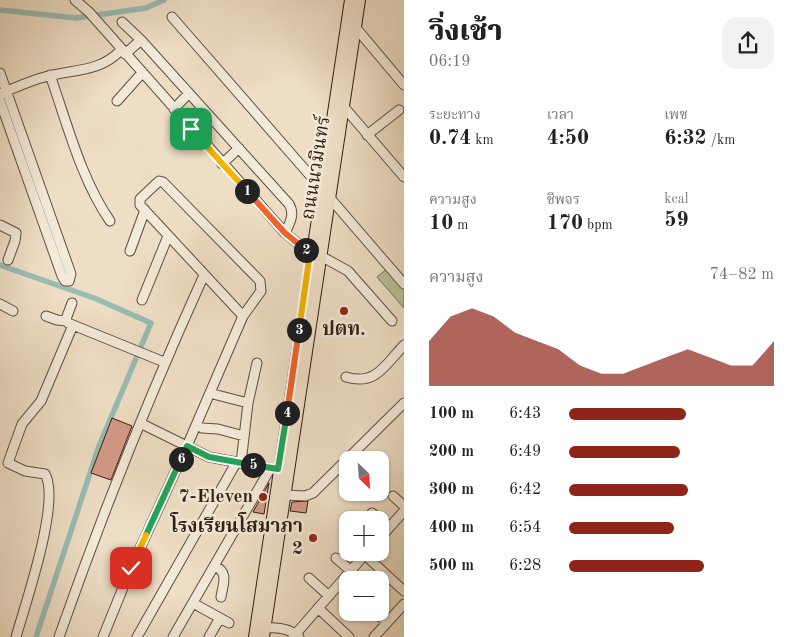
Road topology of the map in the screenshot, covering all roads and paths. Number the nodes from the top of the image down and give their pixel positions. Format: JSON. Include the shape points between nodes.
{"nodes":[{"id":1,"x":75,"y":0,"type":"edge"},
{"id":2,"x":350,"y":0,"type":"edge"},
{"id":3,"x":360,"y":0,"type":"edge"},
{"id":4,"x":172,"y":17,"type":"dead end"},
{"id":5,"x":122,"y":22,"type":"dead end"},
{"id":6,"x":356,"y":28,"type":"junction"},
{"id":7,"x":141,"y":40,"type":"junction"},
{"id":8,"x":123,"y":52,"type":"junction"},
{"id":9,"x":0,"y":73,"type":"edge"},
{"id":10,"x":142,"y":73,"type":"junction"},
{"id":11,"x":50,"y":75,"type":"junction"},
{"id":12,"x":404,"y":85,"type":"edge"},
{"id":13,"x":3,"y":92,"type":"edge"},
{"id":14,"x":189,"y":93,"type":"junction"},
{"id":15,"x":0,"y":101,"type":"edge"},
{"id":16,"x":117,"y":101,"type":"dead end"},
{"id":17,"x":344,"y":107,"type":"junction"},
{"id":18,"x":174,"y":109,"type":"junction"},
{"id":19,"x":399,"y":110,"type":"dead end"},
{"id":20,"x":367,"y":135,"type":"junction"},
{"id":21,"x":239,"y":148,"type":"junction"},
{"id":22,"x":222,"y":164,"type":"junction"},
{"id":23,"x":403,"y":173,"type":"edge"},
{"id":24,"x":321,"y":188,"type":"junction"},
{"id":25,"x":330,"y":198,"type":"junction"},
{"id":26,"x":144,"y":210,"type":"junction"},
{"id":27,"x":110,"y":221,"type":"dead end"},
{"id":28,"x":0,"y":225,"type":"edge"},
{"id":29,"x":285,"y":233,"type":"junction"},
{"id":30,"x":168,"y":236,"type":"junction"},
{"id":31,"x":130,"y":251,"type":"dead end"},
{"id":32,"x":310,"y":253,"type":"junction"},
{"id":33,"x":321,"y":256,"type":"junction"},
{"id":34,"x":8,"y":260,"type":"dead end"},
{"id":35,"x":204,"y":275,"type":"junction"},
{"id":36,"x":404,"y":284,"type":"edge"},
{"id":37,"x":142,"y":300,"type":"dead end"},
{"id":38,"x":72,"y":303,"type":"dead end"},
{"id":39,"x":0,"y":304,"type":"edge"},
{"id":40,"x":13,"y":311,"type":"dead end"},
{"id":41,"x":46,"y":316,"type":"dead end"},
{"id":42,"x":243,"y":316,"type":"junction"},
{"id":43,"x":392,"y":321,"type":"dead end"},
{"id":44,"x":70,"y":323,"type":"junction"},
{"id":45,"x":404,"y":345,"type":"edge"},
{"id":46,"x":164,"y":362,"type":"junction"},
{"id":47,"x":257,"y":363,"type":"dead end"},
{"id":48,"x":346,"y":376,"type":"dead end"},
{"id":49,"x":213,"y":394,"type":"dead end"},
{"id":50,"x":248,"y":403,"type":"junction"},
{"id":51,"x":401,"y":406,"type":"edge"},
{"id":52,"x":140,"y":423,"type":"junction"},
{"id":53,"x":202,"y":428,"type":"dead end"},
{"id":54,"x":244,"y":436,"type":"junction"},
{"id":55,"x":187,"y":446,"type":"junction"},
{"id":56,"x":238,"y":463,"type":"junction"},
{"id":57,"x":279,"y":469,"type":"junction"},
{"id":58,"x":285,"y":495,"type":"junction"},
{"id":59,"x":393,"y":496,"type":"dead end"},
{"id":60,"x":404,"y":506,"type":"edge"},
{"id":61,"x":404,"y":511,"type":"edge"},
{"id":62,"x":390,"y":528,"type":"edge"},
{"id":63,"x":336,"y":558,"type":"dead end"},
{"id":64,"x":359,"y":561,"type":"edge"},
{"id":65,"x":372,"y":561,"type":"edge"},
{"id":66,"x":215,"y":566,"type":"junction"},
{"id":67,"x":350,"y":571,"type":"joint"},
{"id":68,"x":309,"y":578,"type":"dead end"},
{"id":69,"x":339,"y":588,"type":"edge"},
{"id":70,"x":404,"y":590,"type":"edge"},
{"id":71,"x":329,"y":596,"type":"junction"},
{"id":72,"x":221,"y":597,"type":"dead end"},
{"id":73,"x":193,"y":603,"type":"junction"},
{"id":74,"x":404,"y":604,"type":"edge"},
{"id":75,"x":318,"y":608,"type":"junction"},
{"id":76,"x":387,"y":623,"type":"joint"},
{"id":77,"x":265,"y":632,"type":"edge"},
{"id":78,"x":176,"y":636,"type":"edge"},
{"id":79,"x":296,"y":636,"type":"edge"},
{"id":80,"x":16,"y":637,"type":"edge"},
{"id":81,"x":59,"y":637,"type":"edge"},
{"id":82,"x":103,"y":637,"type":"edge"},
{"id":83,"x":137,"y":637,"type":"edge"},
{"id":84,"x":210,"y":637,"type":"edge"},
{"id":85,"x":254,"y":637,"type":"edge"},
{"id":86,"x":349,"y":637,"type":"edge"},
{"id":87,"x":374,"y":637,"type":"edge"}],
"edges":[{"from":1,"to":8,"type":"street"},
{"from":2,"to":24,"type":"main road","name":"ถนนนวมินทร์"},
{"from":3,"to":6,"type":"main road","name":"ถนนนวมินทร์"},
{"from":4,"to":24,"type":"street"},
{"from":5,"to":7,"type":"street"},
{"from":6,"to":12,"type":"street"},
{"from":6,"to":17,"type":"main road","name":"ถนนนวมินทร์"},
{"from":7,"to":8,"type":"street"},
{"from":7,"to":14,"type":"street"},
{"from":8,"to":10,"type":"street"},
{"from":8,"to":11,"type":"street","via":[[98,66]]},
{"from":9,"to":13,"type":"street"},
{"from":10,"to":16,"type":"street"},
{"from":10,"to":18,"type":"street"},
{"from":11,"to":13,"type":"street"},
{"from":11,"to":27,"type":"street","via":[[84,169]]},
{"from":13,"to":15,"type":"street","via":[[71,274],[69,282],[62,276]]},
{"from":14,"to":18,"type":"street"},
{"from":14,"to":21,"type":"street"},
{"from":17,"to":20,"type":"street"},
{"from":17,"to":25,"type":"main road","name":"ถนนนวมินทร์"},
{"from":18,"to":22,"type":"street"},
{"from":19,"to":20,"type":"street"},
{"from":20,"to":23,"type":"street"},
{"from":21,"to":22,"type":"street"},
{"from":21,"to":29,"type":"street","via":[[292,209]]},
{"from":22,"to":29,"type":"street"},
{"from":24,"to":32,"type":"main road","name":"ถนนนวมินทร์"},
{"from":25,"to":33,"type":"main road","name":"ถนนนวมินทร์"},
{"from":25,"to":36,"type":"street"},
{"from":26,"to":30,"type":"street"},
{"from":26,"to":31,"type":"street"},
{"from":26,"to":42,"type":"street","via":[[140,199],[155,183],[163,182],[260,281],[261,291]]},
{"from":28,"to":34,"type":"street","via":[[16,233]]},
{"from":29,"to":32,"type":"street"},
{"from":30,"to":35,"type":"street"},
{"from":30,"to":37,"type":"street"},
{"from":32,"to":33,"type":"main road"},
{"from":32,"to":57,"type":"main road","name":"ถนนนวมินทร์"},
{"from":33,"to":43,"type":"street","via":[[348,271]]},
{"from":33,"to":57,"type":"main road","name":"ถนนนวมินทร์"},
{"from":35,"to":42,"type":"street"},
{"from":35,"to":46,"type":"street"},
{"from":38,"to":44,"type":"street"},
{"from":39,"to":40,"type":"street"},
{"from":41,"to":44,"type":"street"},
{"from":42,"to":55,"type":"street"},
{"from":44,"to":46,"type":"street"},
{"from":44,"to":80,"type":"street","via":[[41,401],[22,424],[8,463],[25,471],[45,474],[49,498],[41,548]]},
{"from":45,"to":48,"type":"street","via":[[372,378],[364,380]]},
{"from":46,"to":52,"type":"street"},
{"from":47,"to":50,"type":"street"},
{"from":49,"to":50,"type":"street"},
{"from":50,"to":54,"type":"street"},
{"from":51,"to":58,"type":"street","via":[[312,493]]},
{"from":52,"to":55,"type":"street"},
{"from":52,"to":81,"type":"street"},
{"from":53,"to":54,"type":"street"},
{"from":54,"to":56,"type":"street"},
{"from":55,"to":56,"type":"street","via":[[209,457]]},
{"from":55,"to":82,"type":"street"},
{"from":56,"to":57,"type":"street"},
{"from":56,"to":83,"type":"street"},
{"from":57,"to":58,"type":"main road","name":"ถนนนวมินทร์"},
{"from":57,"to":66,"type":"street"},
{"from":57,"to":85,"type":"main road","name":"ถนนนวมินทร์"},
{"from":58,"to":77,"type":"main road","name":"ถนนนวมินทร์"},
{"from":59,"to":60,"type":"street"},
{"from":61,"to":62,"type":"street"},
{"from":63,"to":67,"type":"street"},
{"from":64,"to":67,"type":"street"},
{"from":65,"to":70,"type":"street"},
{"from":66,"to":72,"type":"street","via":[[222,569],[225,576]]},
{"from":66,"to":73,"type":"street"},
{"from":68,"to":71,"type":"street"},
{"from":69,"to":71,"type":"street"},
{"from":71,"to":75,"type":"street"},
{"from":73,"to":78,"type":"street"},
{"from":73,"to":84,"type":"street","via":[[225,620]]},
{"from":74,"to":76,"type":"street"},
{"from":75,"to":79,"type":"street"},
{"from":75,"to":86,"type":"street"},
{"from":76,"to":87,"type":"street"},
{"from":77,"to":79,"type":"street","via":[[281,628]]}]}
